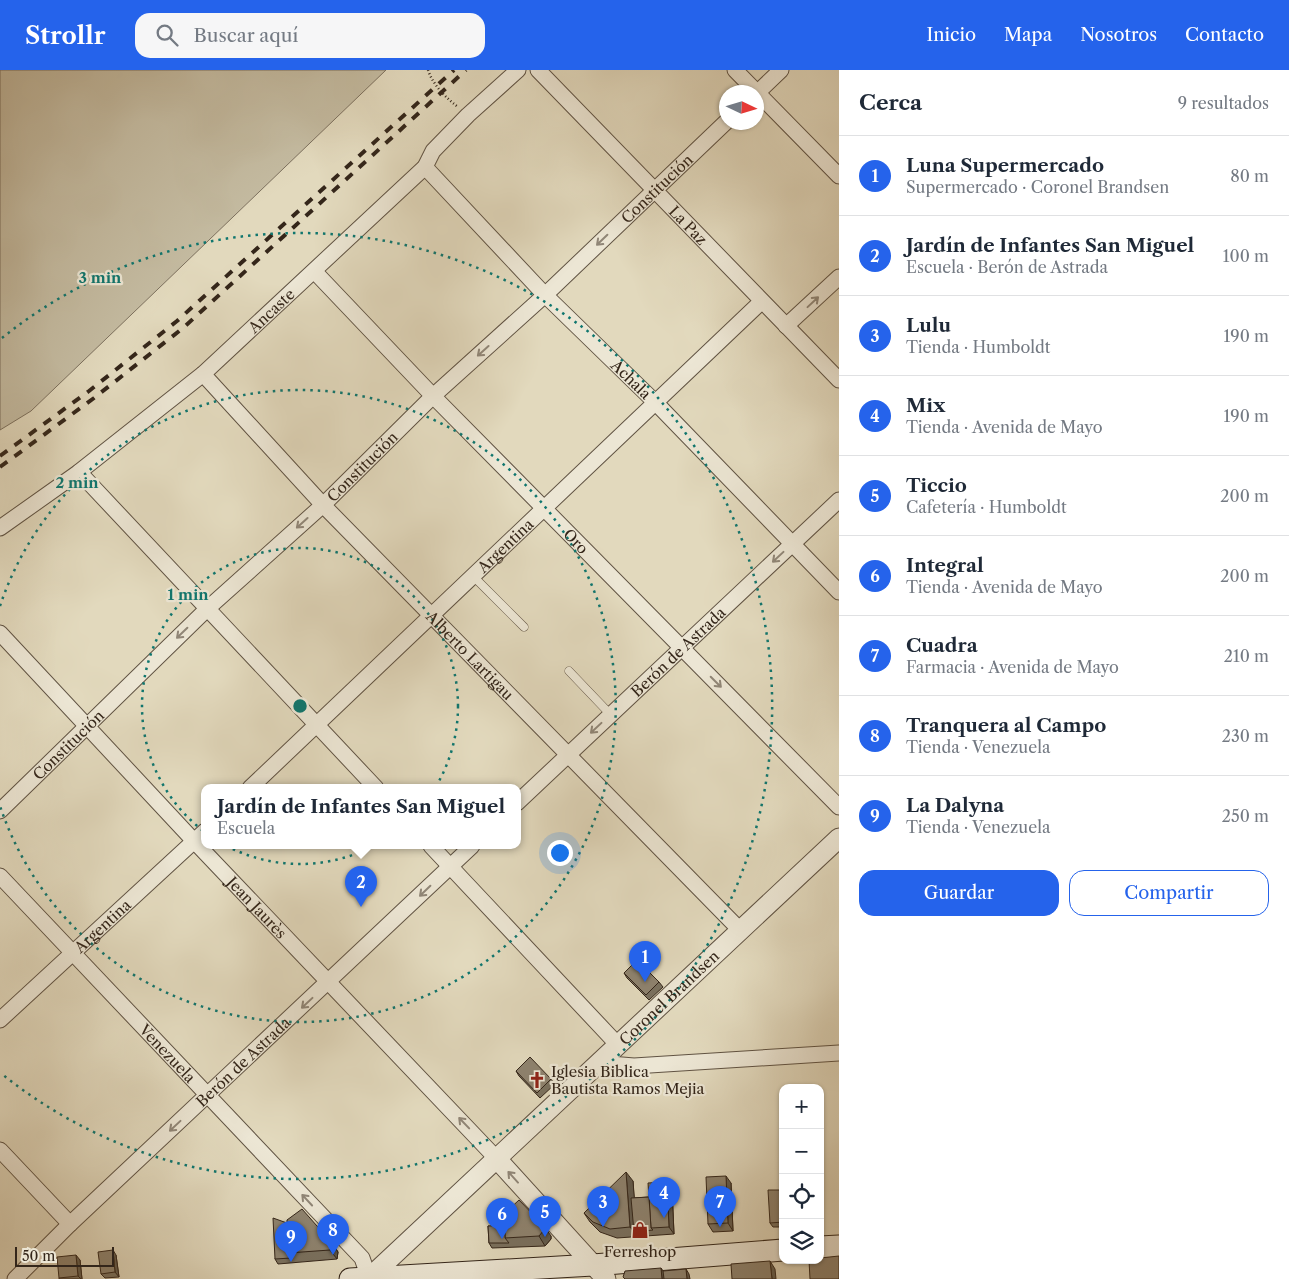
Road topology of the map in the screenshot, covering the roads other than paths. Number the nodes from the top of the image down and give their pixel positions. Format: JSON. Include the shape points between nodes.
{"nodes":[{"id":1,"x":518,"y":70,"type":"edge"},
{"id":2,"x":538,"y":70,"type":"edge"},
{"id":3,"x":735,"y":70,"type":"edge"},
{"id":4,"x":781,"y":70,"type":"edge"},
{"id":5,"x":749,"y":85,"type":"edge"},
{"id":6,"x":764,"y":86,"type":"edge"},
{"id":7,"x":764,"y":100,"type":"edge"},
{"id":8,"x":719,"y":129,"type":"edge"},
{"id":9,"x":425,"y":167,"type":"junction"},
{"id":10,"x":839,"y":176,"type":"edge"},
{"id":11,"x":655,"y":190,"type":"junction"},
{"id":12,"x":315,"y":272,"type":"junction"},
{"id":13,"x":839,"y":277,"type":"edge"},
{"id":14,"x":545,"y":295,"type":"junction"},
{"id":15,"x":761,"y":302,"type":"junction"},
{"id":16,"x":786,"y":326,"type":"junction"},
{"id":17,"x":204,"y":374,"type":"junction"},
{"id":18,"x":839,"y":380,"type":"edge"},
{"id":19,"x":433,"y":396,"type":"junction"},
{"id":20,"x":655,"y":402,"type":"junction"},
{"id":21,"x":79,"y":472,"type":"junction"},
{"id":22,"x":839,"y":500,"type":"edge"},
{"id":23,"x":323,"y":504,"type":"junction"},
{"id":24,"x":544,"y":508,"type":"junction"},
{"id":25,"x":0,"y":528,"type":"edge"},
{"id":26,"x":793,"y":543,"type":"junction"},
{"id":27,"x":472,"y":575,"type":"junction"},
{"id":28,"x":839,"y":592,"type":"edge"},
{"id":29,"x":207,"y":609,"type":"junction"},
{"id":30,"x":430,"y":615,"type":"junction"},
{"id":31,"x":524,"y":627,"type":"dead end"},
{"id":32,"x":0,"y":633,"type":"edge"},
{"id":33,"x":681,"y":647,"type":"junction"},
{"id":34,"x":569,"y":672,"type":"dead end"},
{"id":35,"x":610,"y":714,"type":"junction"},
{"id":36,"x":87,"y":725,"type":"junction"},
{"id":37,"x":316,"y":726,"type":"junction"},
{"id":38,"x":568,"y":754,"type":"junction"},
{"id":39,"x":254,"y":784,"type":"edge"},
{"id":40,"x":372,"y":784,"type":"edge"},
{"id":41,"x":521,"y":799,"type":"edge"},
{"id":42,"x":839,"y":807,"type":"edge"},
{"id":43,"x":0,"y":811,"type":"edge"},
{"id":44,"x":199,"y":836,"type":"edge"},
{"id":45,"x":839,"y":838,"type":"edge"},
{"id":46,"x":211,"y":849,"type":"edge"},
{"id":47,"x":434,"y":849,"type":"edge"},
{"id":48,"x":469,"y":849,"type":"edge"},
{"id":49,"x":451,"y":866,"type":"junction"},
{"id":50,"x":0,"y":876,"type":"edge"},
{"id":51,"x":741,"y":931,"type":"junction"},
{"id":52,"x":73,"y":952,"type":"junction"},
{"id":53,"x":329,"y":982,"type":"junction"},
{"id":54,"x":0,"y":1020,"type":"edge"},
{"id":55,"x":618,"y":1045,"type":"junction"},
{"id":56,"x":839,"y":1053,"type":"edge"},
{"id":57,"x":598,"y":1064,"type":"junction"},
{"id":58,"x":209,"y":1095,"type":"junction"},
{"id":59,"x":0,"y":1150,"type":"edge"},
{"id":60,"x":497,"y":1159,"type":"junction"},
{"id":61,"x":70,"y":1224,"type":"junction"},
{"id":62,"x":839,"y":1246,"type":"edge"},
{"id":63,"x":824,"y":1247,"type":"edge"},
{"id":64,"x":779,"y":1251,"type":"edge"},
{"id":65,"x":596,"y":1274,"type":"edge"},
{"id":66,"x":15,"y":1279,"type":"edge"},
{"id":67,"x":362,"y":1279,"type":"edge"}],
"edges":[{"from":1,"to":9,"type":"street","name":"Ancaste","via":[[468,114],[433,151]]},
{"from":2,"to":11,"type":"street","name":"La Paz"},
{"from":3,"to":5,"type":"street"},
{"from":4,"to":6,"type":"street"},
{"from":7,"to":10,"type":"street"},
{"from":8,"to":11,"type":"street","name":"Constitución"},
{"from":9,"to":12,"type":"street","name":"Ancaste"},
{"from":9,"to":14,"type":"street","name":"Achala"},
{"from":11,"to":14,"type":"street","name":"Constitución","one_way":true},
{"from":11,"to":15,"type":"street","name":"La Paz"},
{"from":12,"to":17,"type":"street","name":"Ancaste"},
{"from":12,"to":19,"type":"street","name":"Oro"},
{"from":16,"to":13,"type":"street","one_way":true},
{"from":14,"to":19,"type":"street","name":"Constitución","one_way":true},
{"from":14,"to":20,"type":"street","name":"Achala"},
{"from":15,"to":16,"type":"street","name":"La Paz"},
{"from":15,"to":20,"type":"street","name":"Argentina"},
{"from":16,"to":18,"type":"street","name":"La Paz"},
{"from":17,"to":21,"type":"street","name":"Ancaste"},
{"from":17,"to":23,"type":"street","name":"Alberto Lartigau"},
{"from":19,"to":23,"type":"street","name":"Constitución"},
{"from":19,"to":24,"type":"street","name":"Oro"},
{"from":20,"to":24,"type":"street","name":"Argentina"},
{"from":20,"to":26,"type":"street","name":"Achala"},
{"from":21,"to":25,"type":"street","name":"Ancaste"},
{"from":21,"to":29,"type":"street"},
{"from":22,"to":26,"type":"street","name":"Berón de Astrada"},
{"from":23,"to":29,"type":"street","name":"Constitución","one_way":true},
{"from":23,"to":30,"type":"street","name":"Alberto Lartigau"},
{"from":24,"to":27,"type":"street","name":"Argentina"},
{"from":24,"to":33,"type":"street","name":"Oro"},
{"from":26,"to":28,"type":"street","name":"Achala"},
{"from":26,"to":33,"type":"street","name":"Berón de Astrada","one_way":true},
{"from":27,"to":30,"type":"street","name":"Argentina"},
{"from":27,"to":31,"type":"lane"},
{"from":29,"to":36,"type":"street","name":"Constitución","one_way":true},
{"from":29,"to":37,"type":"street"},
{"from":30,"to":37,"type":"street","name":"Argentina"},
{"from":30,"to":38,"type":"street","name":"Alberto Lartigau"},
{"from":32,"to":36,"type":"street","name":"Jean Jaurès"},
{"from":33,"to":35,"type":"street","name":"Berón de Astrada"},
{"from":33,"to":42,"type":"street","name":"Oro","one_way":true},
{"from":34,"to":35,"type":"lane"},
{"from":35,"to":38,"type":"street","name":"Berón de Astrada","one_way":true},
{"from":36,"to":43,"type":"street","name":"Constitución"},
{"from":36,"to":44,"type":"street","name":"Jean Jaurès"},
{"from":37,"to":39,"type":"street","name":"Argentina"},
{"from":37,"to":40,"type":"street"},
{"from":38,"to":41,"type":"street","name":"Berón de Astrada"},
{"from":38,"to":51,"type":"street","name":"Alberto Lartigau"},
{"from":44,"to":52,"type":"street","name":"Argentina"},
{"from":45,"to":51,"type":"street","name":"Coronel Brandsen"},
{"from":46,"to":53,"type":"street","name":"Jean Jaurès"},
{"from":47,"to":49,"type":"street"},
{"from":48,"to":49,"type":"street","name":"Berón de Astrada"},
{"from":49,"to":53,"type":"street","name":"Berón de Astrada","one_way":true},
{"from":49,"to":55,"type":"street"},
{"from":50,"to":52,"type":"street","name":"Venezuela"},
{"from":51,"to":55,"type":"street","name":"Coronel Brandsen"},
{"from":52,"to":54,"type":"street","name":"Argentina"},
{"from":52,"to":58,"type":"street","name":"Venezuela"},
{"from":53,"to":58,"type":"street","name":"Berón de Astrada","one_way":true},
{"from":60,"to":53,"type":"street","name":"Jean Jaurès","one_way":true},
{"from":55,"to":57,"type":"street","name":"Coronel Brandsen"},
{"from":56,"to":57,"type":"street","via":[[634,1066]]},
{"from":57,"to":60,"type":"street","name":"Coronel Brandsen"},
{"from":58,"to":61,"type":"street","name":"Berón de Astrada","one_way":true},
{"from":67,"to":58,"type":"street","name":"Venezuela","one_way":true,"via":[[362,1258]]},
{"from":59,"to":61,"type":"street"},
{"from":65,"to":60,"type":"street","one_way":true},
{"from":60,"to":67,"type":"street","name":"Coronel Brandsen"},
{"from":61,"to":66,"type":"street","name":"Berón de Astrada"},
{"from":62,"to":63,"type":"main road"},
{"from":64,"to":65,"type":"main road"},
{"from":65,"to":67,"type":"main road"}]}
